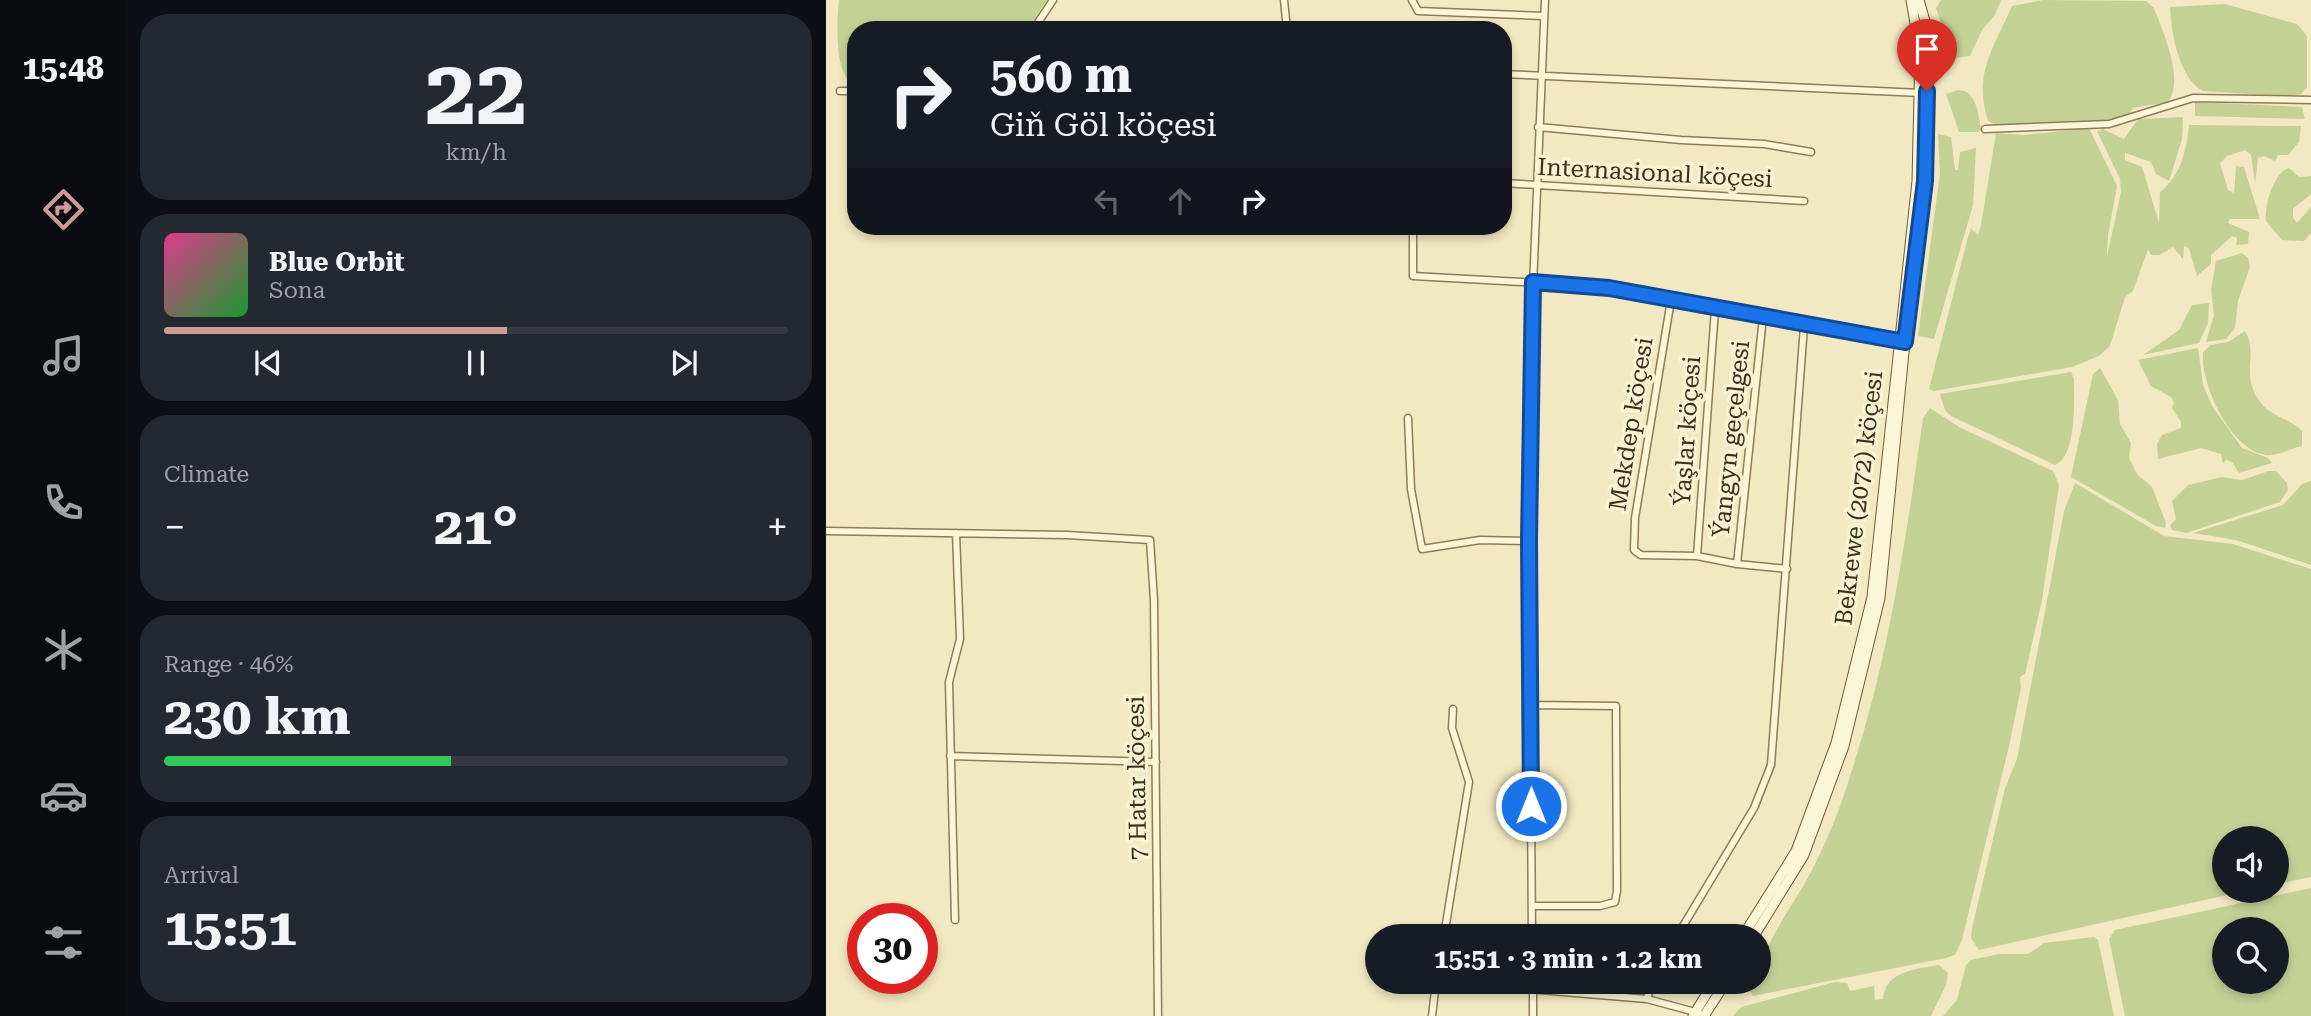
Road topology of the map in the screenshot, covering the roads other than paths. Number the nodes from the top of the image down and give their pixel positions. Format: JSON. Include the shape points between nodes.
{"nodes":[{"id":1,"x":1053,"y":0,"type":"edge"},
{"id":2,"x":1284,"y":0,"type":"edge"},
{"id":3,"x":1412,"y":0,"type":"edge"},
{"id":4,"x":1545,"y":0,"type":"edge"},
{"id":5,"x":1911,"y":0,"type":"edge"},
{"id":6,"x":1919,"y":0,"type":"edge"},
{"id":7,"x":1544,"y":16,"type":"junction"},
{"id":8,"x":1039,"y":21,"type":"edge"},
{"id":9,"x":1286,"y":21,"type":"edge"},
{"id":10,"x":1512,"y":74,"type":"edge"},
{"id":11,"x":1541,"y":75,"type":"junction"},
{"id":12,"x":840,"y":91,"type":"dead end"},
{"id":13,"x":847,"y":91,"type":"edge"},
{"id":14,"x":1921,"y":93,"type":"junction"},
{"id":15,"x":2311,"y":100,"type":"edge"},
{"id":16,"x":1538,"y":127,"type":"junction"},
{"id":17,"x":1985,"y":129,"type":"dead end"},
{"id":18,"x":1811,"y":152,"type":"dead end"},
{"id":19,"x":1512,"y":184,"type":"edge"},
{"id":20,"x":1536,"y":185,"type":"junction"},
{"id":21,"x":1804,"y":201,"type":"dead end"},
{"id":22,"x":1413,"y":235,"type":"edge"},
{"id":23,"x":1533,"y":282,"type":"junction"},
{"id":24,"x":1671,"y":300,"type":"junction"},
{"id":25,"x":1715,"y":309,"type":"junction"},
{"id":26,"x":1763,"y":317,"type":"junction"},
{"id":27,"x":1804,"y":326,"type":"junction"},
{"id":28,"x":1901,"y":342,"type":"junction"},
{"id":29,"x":1408,"y":418,"type":"dead end"},
{"id":30,"x":826,"y":531,"type":"edge"},
{"id":31,"x":956,"y":533,"type":"junction"},
{"id":32,"x":1529,"y":541,"type":"junction"},
{"id":33,"x":1697,"y":556,"type":"junction"},
{"id":34,"x":1737,"y":564,"type":"junction"},
{"id":35,"x":1787,"y":569,"type":"junction"},
{"id":36,"x":1530,"y":705,"type":"junction"},
{"id":37,"x":1453,"y":709,"type":"dead end"},
{"id":38,"x":950,"y":756,"type":"junction"},
{"id":39,"x":1156,"y":762,"type":"junction"},
{"id":40,"x":1532,"y":906,"type":"junction"},
{"id":41,"x":955,"y":920,"type":"dead end"},
{"id":42,"x":1446,"y":924,"type":"edge"},
{"id":43,"x":1532,"y":924,"type":"edge"},
{"id":44,"x":1684,"y":924,"type":"edge"},
{"id":45,"x":1750,"y":924,"type":"edge"},
{"id":46,"x":1761,"y":924,"type":"edge"},
{"id":47,"x":1435,"y":994,"type":"edge"},
{"id":48,"x":1533,"y":994,"type":"edge"},
{"id":49,"x":1576,"y":994,"type":"edge"},
{"id":50,"x":1648,"y":994,"type":"edge"},
{"id":51,"x":1709,"y":994,"type":"edge"},
{"id":52,"x":1716,"y":994,"type":"edge"},
{"id":53,"x":1647,"y":999,"type":"junction"},
{"id":54,"x":1699,"y":1015,"type":"edge"},
{"id":55,"x":1158,"y":1016,"type":"edge"},
{"id":56,"x":1432,"y":1016,"type":"edge"},
{"id":57,"x":1532,"y":1016,"type":"edge"}],
"edges":[{"from":1,"to":8,"type":"street"},
{"from":2,"to":9,"type":"street"},
{"from":3,"to":7,"type":"street","via":[[1418,11]]},
{"from":4,"to":7,"type":"street"},
{"from":5,"to":14,"type":"main road","name":"Bekrewe (2072) köçesi","via":[[1920,37]]},
{"from":6,"to":28,"type":"main road","name":"Bekrewe (2072) köçesi","via":[[1928,53],[1925,181]]},
{"from":7,"to":11,"type":"street"},
{"from":10,"to":11,"type":"street"},
{"from":11,"to":14,"type":"street"},
{"from":11,"to":16,"type":"street"},
{"from":12,"to":13,"type":"street"},
{"from":14,"to":28,"type":"main road","name":"Bekrewe (2072) köçesi"},
{"from":15,"to":17,"type":"street","via":[[2193,98],[2109,124]]},
{"from":16,"to":18,"type":"street","via":[[1764,144]]},
{"from":16,"to":20,"type":"street"},
{"from":19,"to":20,"type":"street","name":"Internasional köçesi"},
{"from":20,"to":21,"type":"street","name":"Internasional köçesi"},
{"from":20,"to":23,"type":"street"},
{"from":22,"to":23,"type":"street","via":[[1413,276]]},
{"from":23,"to":24,"type":"street","via":[[1594,286]]},
{"from":23,"to":32,"type":"street"},
{"from":24,"to":25,"type":"street"},
{"from":24,"to":33,"type":"street","name":"Mekdep köçesi","via":[[1633,534],[1635,553]]},
{"from":25,"to":26,"type":"street"},
{"from":25,"to":33,"type":"street","name":"Ýaşlar köçesi"},
{"from":26,"to":27,"type":"street"},
{"from":26,"to":34,"type":"street","name":"Ýangyn geçelgesi"},
{"from":27,"to":28,"type":"street"},
{"from":27,"to":35,"type":"street"},
{"from":28,"to":45,"type":"main road","name":"Bekrewe (2072) köçesi","via":[[1872,597],[1836,743],[1796,851]]},
{"from":28,"to":46,"type":"main road","name":"Bekrewe (2072) köçesi","via":[[1880,598],[1844,746],[1804,855]]},
{"from":29,"to":32,"type":"street","via":[[1411,489],[1422,549],[1480,540]]},
{"from":30,"to":31,"type":"street"},
{"from":31,"to":38,"type":"street","via":[[960,639],[949,682]]},
{"from":31,"to":39,"type":"street","name":"7 Hatar köçesi","via":[[1150,540]]},
{"from":32,"to":36,"type":"street"},
{"from":33,"to":34,"type":"street"},
{"from":34,"to":35,"type":"street"},
{"from":35,"to":44,"type":"street","via":[[1776,729],[1767,778]]},
{"from":36,"to":40,"type":"street"},
{"from":36,"to":40,"type":"street","via":[[1616,706],[1615,902]]},
{"from":37,"to":42,"type":"street","via":[[1452,728],[1469,782]]},
{"from":38,"to":39,"type":"street"},
{"from":38,"to":41,"type":"street"},
{"from":39,"to":55,"type":"street","name":"7 Hatar köçesi"},
{"from":40,"to":43,"type":"street"},
{"from":47,"to":56,"type":"street"},
{"from":48,"to":57,"type":"street"},
{"from":49,"to":53,"type":"street"},
{"from":50,"to":53,"type":"street"},
{"from":51,"to":54,"type":"main road"},
{"from":52,"to":54,"type":"main road"},
{"from":53,"to":54,"type":"street"}]}
